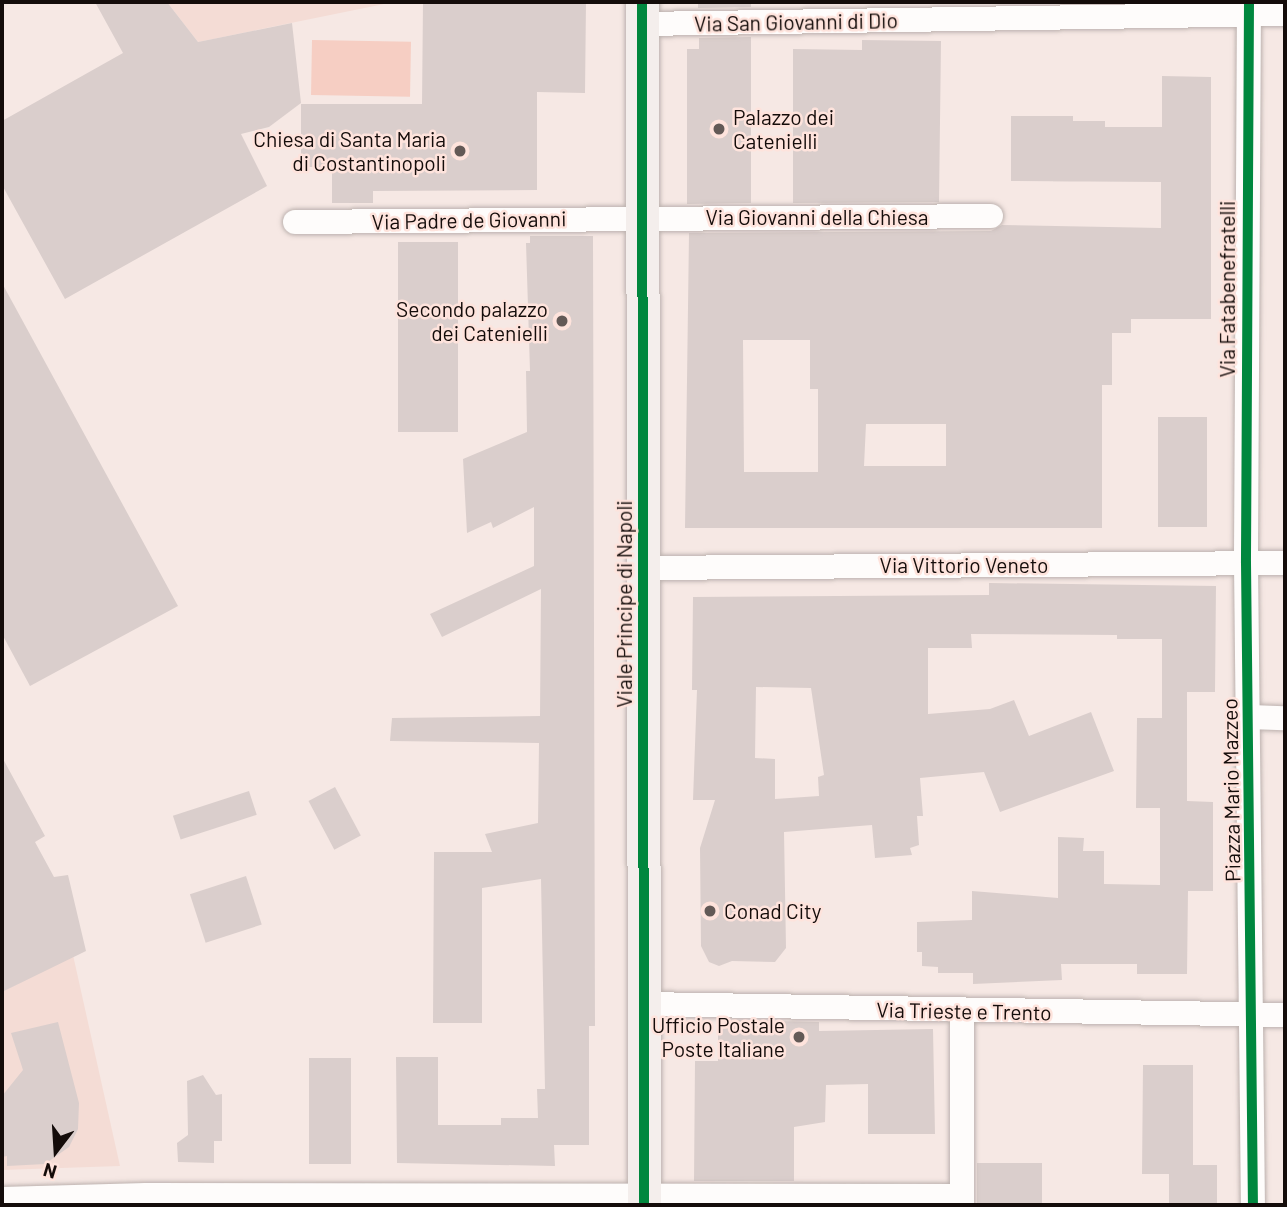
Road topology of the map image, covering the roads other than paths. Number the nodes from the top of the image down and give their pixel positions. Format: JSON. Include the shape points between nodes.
{"nodes":[{"id":1,"x":1249,"y":8,"type":"edge"},
{"id":2,"x":642,"y":13,"type":"edge"},
{"id":3,"x":1285,"y":14,"type":"edge"},
{"id":4,"x":991,"y":216,"type":"dead end"},
{"id":5,"x":642,"y":218,"type":"junction"},
{"id":6,"x":295,"y":222,"type":"dead end"},
{"id":7,"x":1246,"y":563,"type":"junction"},
{"id":8,"x":1285,"y":563,"type":"edge"},
{"id":9,"x":643,"y":568,"type":"junction"},
{"id":10,"x":1249,"y":717,"type":"junction"},
{"id":11,"x":1285,"y":718,"type":"edge"},
{"id":12,"x":644,"y":1004,"type":"junction"},
{"id":13,"x":962,"y":1011,"type":"junction"},
{"id":14,"x":1285,"y":1015,"type":"edge"},
{"id":15,"x":1254,"y":1017,"type":"junction"},
{"id":16,"x":2,"y":1199,"type":"edge"},
{"id":17,"x":579,"y":1200,"type":"edge"},
{"id":18,"x":644,"y":1200,"type":"edge"},
{"id":19,"x":962,"y":1201,"type":"edge"},
{"id":20,"x":1253,"y":1205,"type":"edge"}],
"edges":[{"from":1,"to":2,"type":"street","name":"Via San Giovanni di Dio"},
{"from":1,"to":3,"type":"street","name":"Via San Giovanni di Dio"},
{"from":1,"to":7,"type":"street","name":"Via Fatabenefratelli"},
{"from":2,"to":5,"type":"street","name":"Viale Principe di Napoli"},
{"from":4,"to":5,"type":"street","name":"Via Giovanni della Chiesa"},
{"from":5,"to":6,"type":"street","name":"Via Padre de Giovanni"},
{"from":5,"to":9,"type":"street","name":"Viale Principe di Napoli"},
{"from":7,"to":8,"type":"street","name":"Via Vittorio Veneto"},
{"from":7,"to":9,"type":"street","name":"Via Vittorio Veneto"},
{"from":7,"to":10,"type":"street","name":"Piazza Mario Mazzeo"},
{"from":9,"to":12,"type":"street","name":"Viale Principe di Napoli"},
{"from":10,"to":11,"type":"street","name":"Piazza Mario Mazzeo"},
{"from":10,"to":15,"type":"street","name":"Piazza Mario Mazzeo"},
{"from":12,"to":13,"type":"street","name":"Via Trieste e Trento"},
{"from":12,"to":18,"type":"street","name":"Viale Principe di Napoli"},
{"from":13,"to":15,"type":"street","name":"Via Trieste e Trento"},
{"from":13,"to":19,"type":"street"},
{"from":14,"to":15,"type":"street","name":"Via Trieste e Trento"},
{"from":15,"to":20,"type":"street","name":"Piazza Mario Mazzeo"},
{"from":16,"to":17,"type":"street"},
{"from":17,"to":18,"type":"street"},
{"from":18,"to":19,"type":"street"}]}
